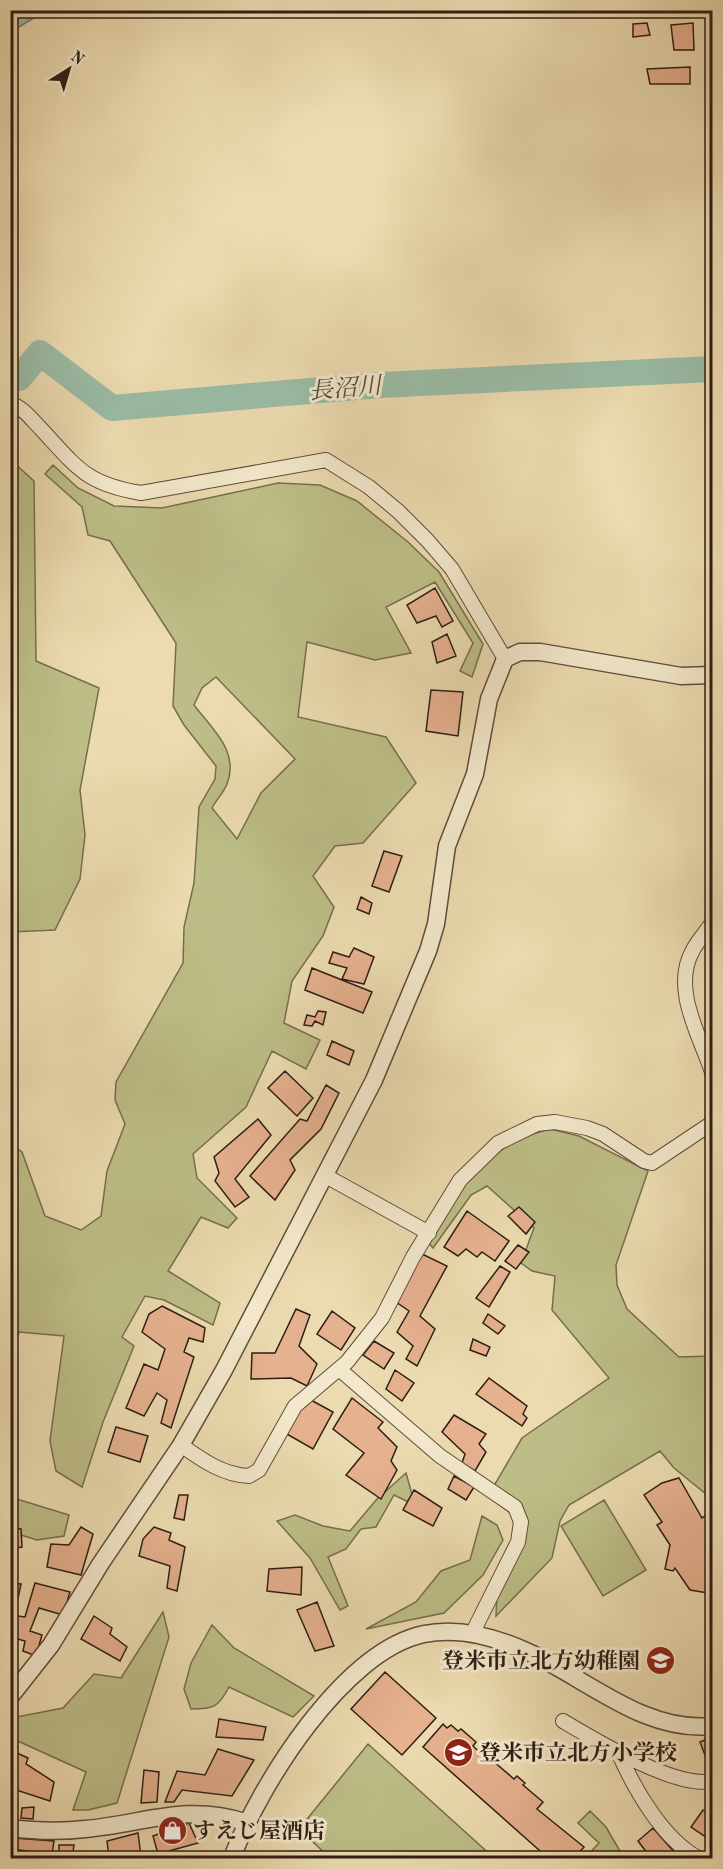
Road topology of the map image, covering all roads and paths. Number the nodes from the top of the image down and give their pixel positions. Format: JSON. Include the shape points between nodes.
{"nodes":[{"id":1,"x":10,"y":403,"type":"edge"},
{"id":2,"x":505,"y":659,"type":"junction"},
{"id":3,"x":712,"y":675,"type":"edge"},
{"id":4,"x":712,"y":923,"type":"edge"},
{"id":5,"x":712,"y":1072,"type":"edge"},
{"id":6,"x":712,"y":1123,"type":"edge"},
{"id":7,"x":324,"y":1175,"type":"junction"},
{"id":8,"x":429,"y":1233,"type":"junction"},
{"id":9,"x":339,"y":1369,"type":"junction"},
{"id":10,"x":181,"y":1445,"type":"junction"},
{"id":11,"x":472,"y":1634,"type":"junction"},
{"id":12,"x":10,"y":1697,"type":"edge"},
{"id":13,"x":563,"y":1721,"type":"dead end"},
{"id":14,"x":712,"y":1726,"type":"edge"},
{"id":15,"x":619,"y":1754,"type":"junction"},
{"id":16,"x":712,"y":1781,"type":"edge"},
{"id":17,"x":246,"y":1822,"type":"junction"},
{"id":18,"x":10,"y":1827,"type":"edge"},
{"id":19,"x":232,"y":1858,"type":"edge"},
{"id":20,"x":698,"y":1858,"type":"edge"}],
"edges":[{"from":1,"to":2,"type":"street","via":[[25,412],[93,480],[141,493],[326,460],[369,487],[440,554]]},
{"from":2,"to":3,"type":"street","via":[[520,652],[540,652],[681,676]]},
{"from":2,"to":7,"type":"street","via":[[489,699],[475,774],[447,846],[436,924],[428,951],[374,1080]]},
{"from":4,"to":5,"type":"street","via":[[692,950],[686,968],[690,1014]]},
{"from":6,"to":8,"type":"street","via":[[652,1163],[587,1128],[555,1122],[537,1124],[498,1143],[460,1180]]},
{"from":7,"to":8,"type":"street"},
{"from":7,"to":10,"type":"street"},
{"from":8,"to":9,"type":"street","via":[[382,1318]]},
{"from":9,"to":10,"type":"street","via":[[295,1406],[259,1470],[249,1476],[207,1464]]},
{"from":9,"to":11,"type":"street","via":[[440,1456],[515,1507],[521,1522],[518,1542]]},
{"from":10,"to":12,"type":"street","via":[[51,1645]]},
{"from":11,"to":14,"type":"street","via":[[528,1652],[642,1713],[671,1723]]},
{"from":11,"to":17,"type":"street","via":[[425,1634],[376,1656],[303,1733],[266,1784]]},
{"from":13,"to":15,"type":"street"},
{"from":15,"to":16,"type":"street","via":[[695,1781]]},
{"from":15,"to":20,"type":"street","via":[[664,1830]]},
{"from":17,"to":18,"type":"street","via":[[201,1812],[87,1829]]},
{"from":17,"to":19,"type":"street"}]}
